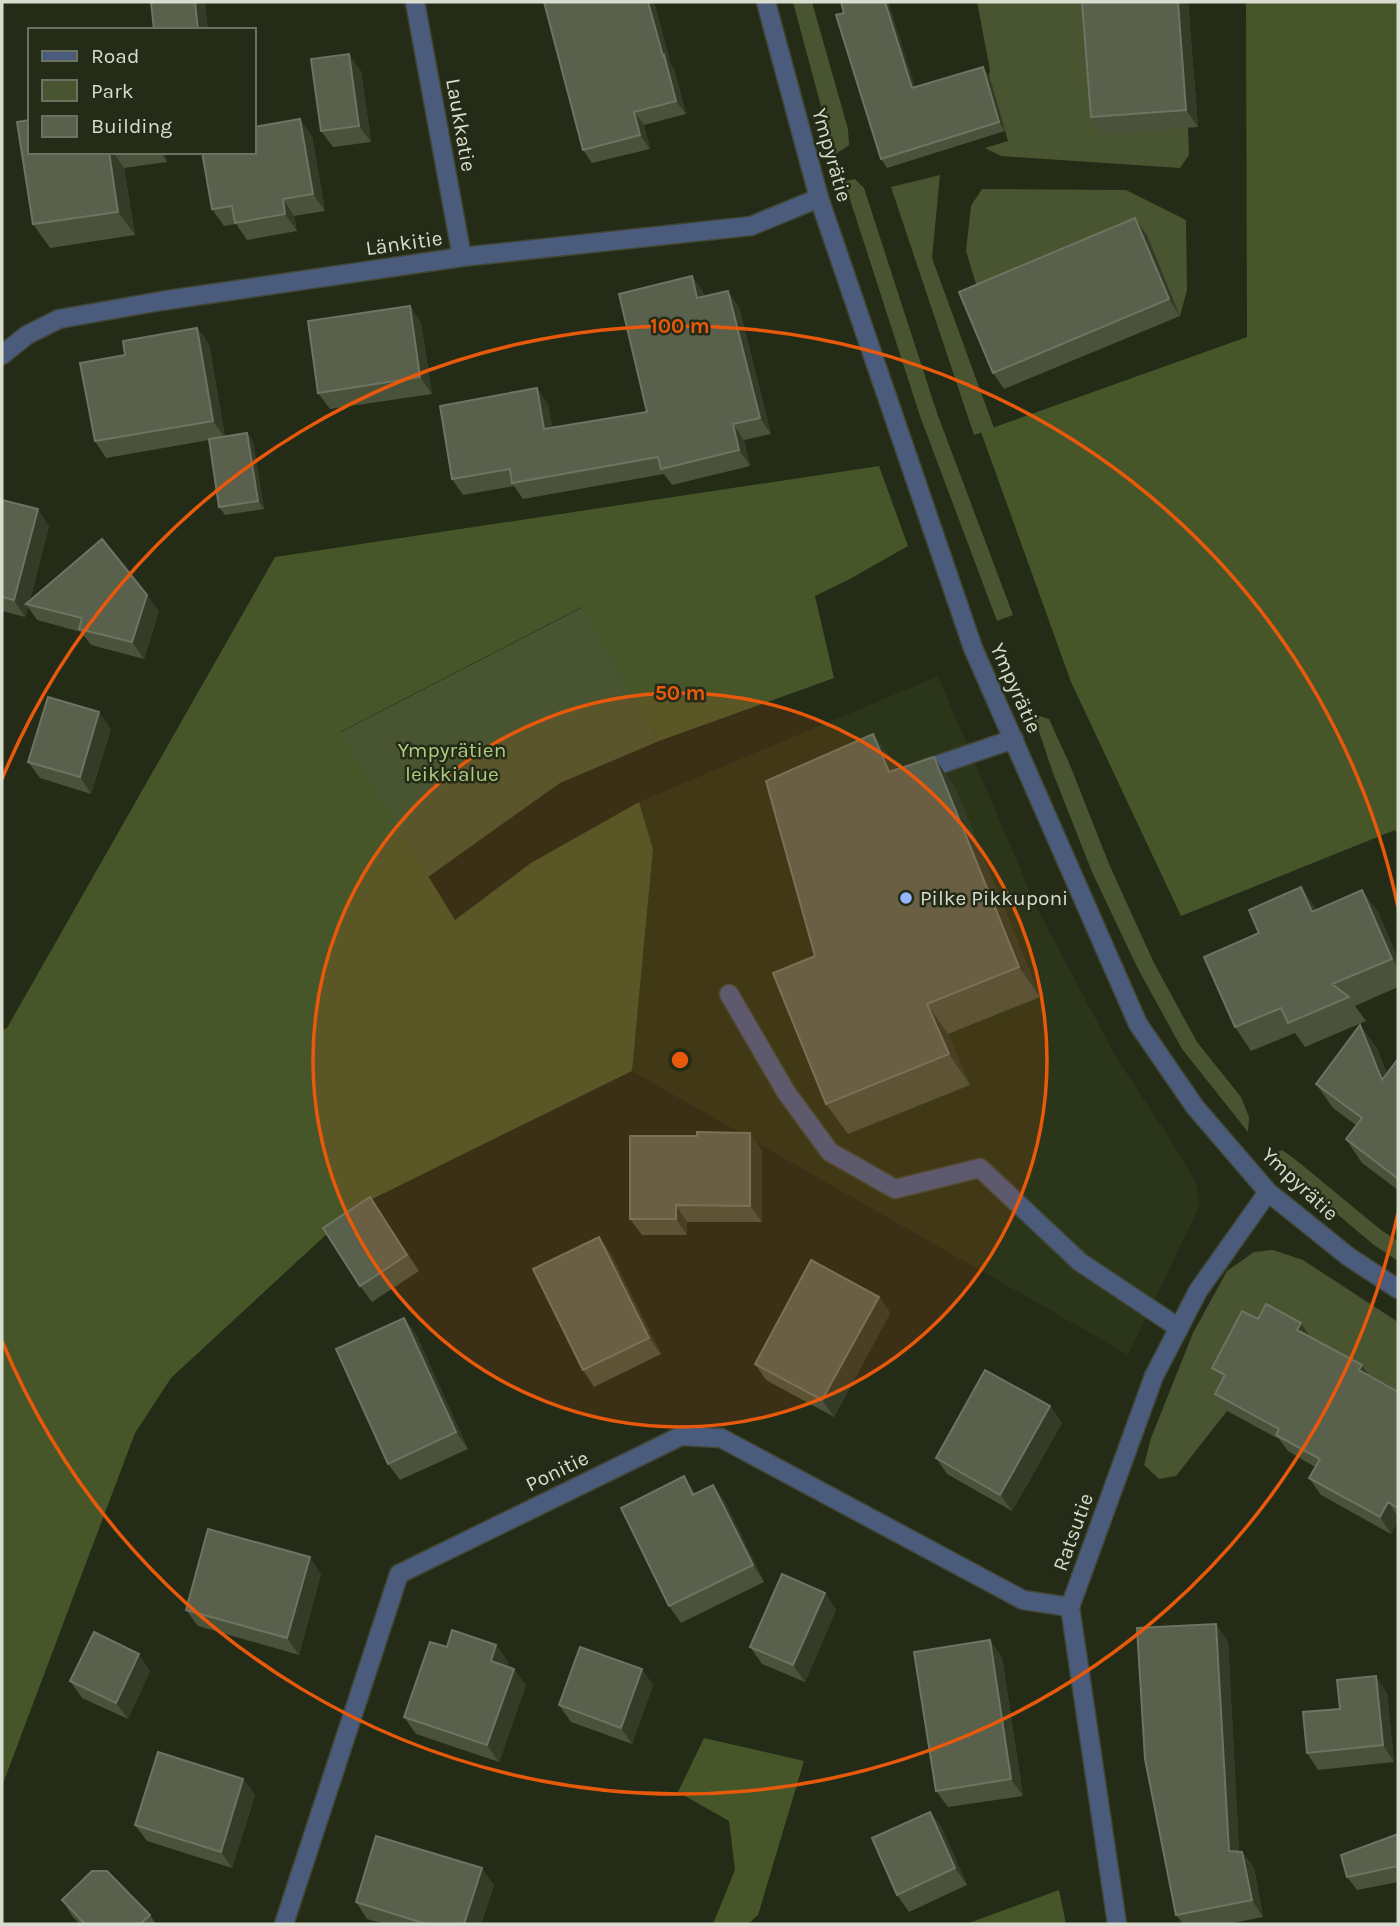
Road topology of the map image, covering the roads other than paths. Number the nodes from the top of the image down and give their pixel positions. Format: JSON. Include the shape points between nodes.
{"nodes":[{"id":1,"x":415,"y":2,"type":"edge"},
{"id":2,"x":766,"y":2,"type":"edge"},
{"id":3,"x":819,"y":198,"type":"junction"},
{"id":4,"x":462,"y":257,"type":"junction"},
{"id":5,"x":2,"y":355,"type":"edge"},
{"id":6,"x":1014,"y":739,"type":"junction"},
{"id":7,"x":922,"y":770,"type":"edge"},
{"id":8,"x":729,"y":994,"type":"dead end"},
{"id":9,"x":1268,"y":1192,"type":"junction"},
{"id":10,"x":1398,"y":1289,"type":"edge"},
{"id":11,"x":1179,"y":1328,"type":"junction"},
{"id":12,"x":1070,"y":1607,"type":"junction"},
{"id":13,"x":284,"y":1924,"type":"edge"},
{"id":14,"x":1117,"y":1924,"type":"edge"}],
"edges":[{"from":1,"to":4,"type":"street","name":"Laukkatie"},
{"from":2,"to":3,"type":"street","name":"Ympyrätie"},
{"from":3,"to":4,"type":"street","name":"Länkitie","via":[[751,226]]},
{"from":3,"to":6,"type":"street","name":"Ympyrätie","via":[[973,648]]},
{"from":4,"to":5,"type":"street","name":"Länkitie","via":[[59,319],[27,335]]},
{"from":6,"to":7,"type":"street"},
{"from":6,"to":9,"type":"street","name":"Ympyrätie","via":[[1138,1024],[1195,1107]]},
{"from":8,"to":11,"type":"street","via":[[786,1092],[831,1152],[895,1189],[980,1168],[1080,1262]]},
{"from":9,"to":10,"type":"street","name":"Ympyrätie","via":[[1349,1257]]},
{"from":9,"to":11,"type":"street","name":"Ratsutie","via":[[1198,1291]]},
{"from":11,"to":12,"type":"street","name":"Ratsutie","via":[[1154,1376]]},
{"from":12,"to":13,"type":"street","name":"Ponitie","via":[[1023,1600],[721,1438],[681,1436],[399,1574]]},
{"from":12,"to":14,"type":"street","name":"Ratsutie"}]}
